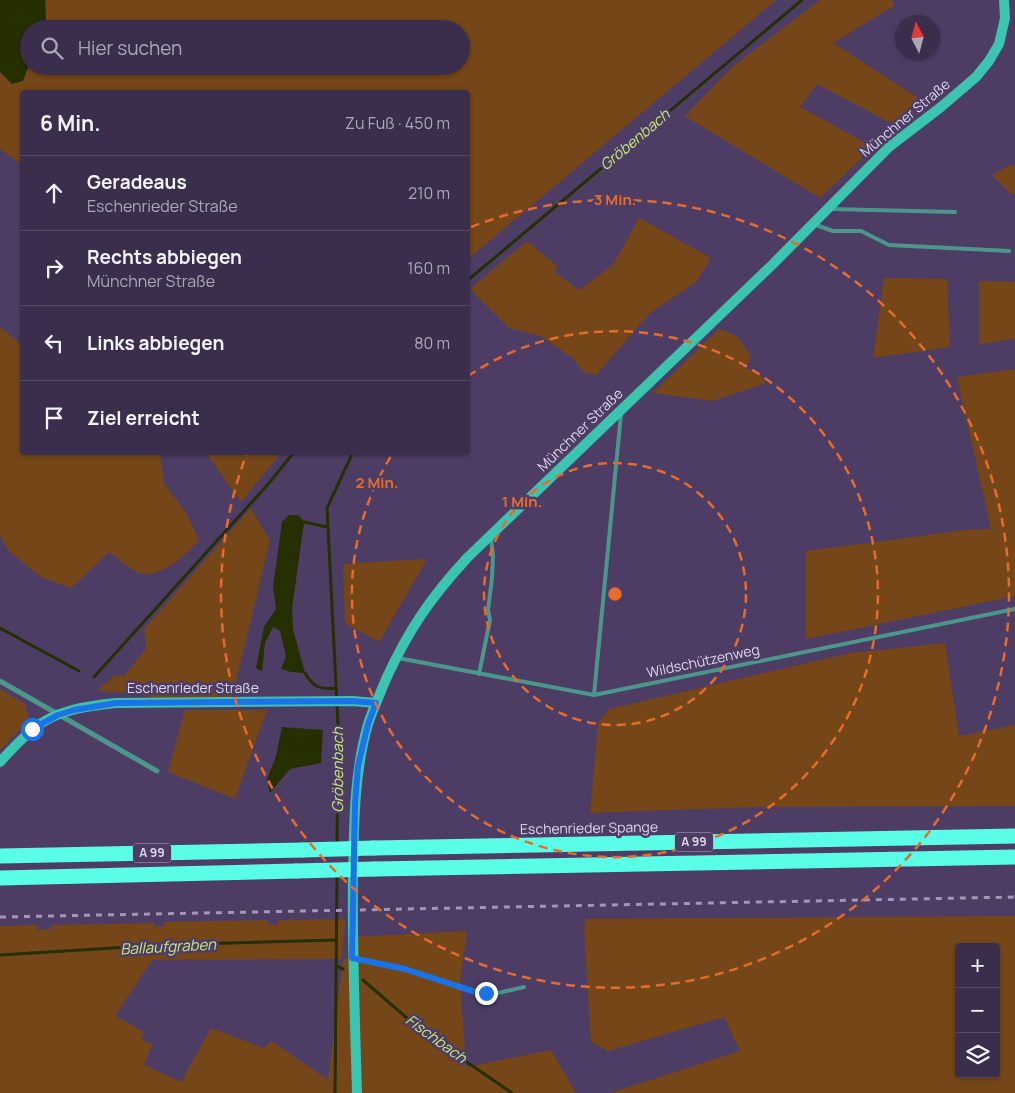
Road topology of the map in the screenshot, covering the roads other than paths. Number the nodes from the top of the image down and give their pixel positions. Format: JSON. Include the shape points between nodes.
{"nodes":[{"id":1,"x":1004,"y":0,"type":"edge"},
{"id":2,"x":828,"y":209,"type":"junction"},
{"id":3,"x":955,"y":212,"type":"dead end"},
{"id":4,"x":814,"y":224,"type":"junction"},
{"id":5,"x":1009,"y":251,"type":"dead end"},
{"id":6,"x":622,"y":409,"type":"junction"},
{"id":7,"x":491,"y":535,"type":"junction"},
{"id":8,"x":1015,"y":609,"type":"edge"},
{"id":9,"x":396,"y":658,"type":"junction"},
{"id":10,"x":479,"y":674,"type":"junction"},
{"id":11,"x":0,"y":681,"type":"edge"},
{"id":12,"x":594,"y":695,"type":"junction"},
{"id":13,"x":376,"y":703,"type":"junction"},
{"id":14,"x":58,"y":715,"type":"junction"},
{"id":15,"x":0,"y":762,"type":"edge"},
{"id":16,"x":157,"y":771,"type":"dead end"},
{"id":17,"x":1015,"y":836,"type":"edge"},
{"id":18,"x":0,"y":856,"type":"edge"},
{"id":19,"x":1015,"y":857,"type":"edge"},
{"id":20,"x":0,"y":878,"type":"edge"},
{"id":21,"x":352,"y":958,"type":"junction"},
{"id":22,"x":524,"y":987,"type":"dead end"},
{"id":23,"x":357,"y":1093,"type":"edge"}],
"edges":[{"from":1,"to":2,"type":"street","name":"Münchner Straße","via":[[1005,18],[999,44],[976,77],[889,147]]},
{"from":2,"to":3,"type":"lane"},
{"from":2,"to":4,"type":"street","name":"Münchner Straße"},
{"from":4,"to":5,"type":"lane","via":[[833,231],[861,231],[889,245]]},
{"from":4,"to":6,"type":"street","name":"Münchner Straße"},
{"from":6,"to":7,"type":"street","name":"Münchner Straße"},
{"from":6,"to":12,"type":"lane"},
{"from":7,"to":9,"type":"street","name":"Münchner Straße","via":[[431,600]]},
{"from":7,"to":10,"type":"lane","via":[[490,620]]},
{"from":8,"to":12,"type":"lane","name":"Wildschützenweg"},
{"from":9,"to":10,"type":"lane","name":"Wildschützenweg"},
{"from":9,"to":13,"type":"street","name":"Münchner Straße"},
{"from":10,"to":12,"type":"lane","name":"Wildschützenweg"},
{"from":11,"to":14,"type":"street"},
{"from":13,"to":14,"type":"street","name":"Eschenrieder Straße","via":[[116,703],[84,707]]},
{"from":13,"to":21,"type":"street","name":"Münchner Straße","via":[[358,766]]},
{"from":14,"to":15,"type":"street","name":"Eschenrieder Straße","via":[[32,729]]},
{"from":14,"to":16,"type":"street"},
{"from":17,"to":18,"type":"highway","name":"Eschenrieder Spange","number":"A 99","bridge":true},
{"from":19,"to":20,"type":"highway","number":"A 99","bridge":true},
{"from":21,"to":22,"type":"lane","via":[[405,969],[475,992],[498,993]]},
{"from":21,"to":23,"type":"street","name":"Münchner Straße"}]}
